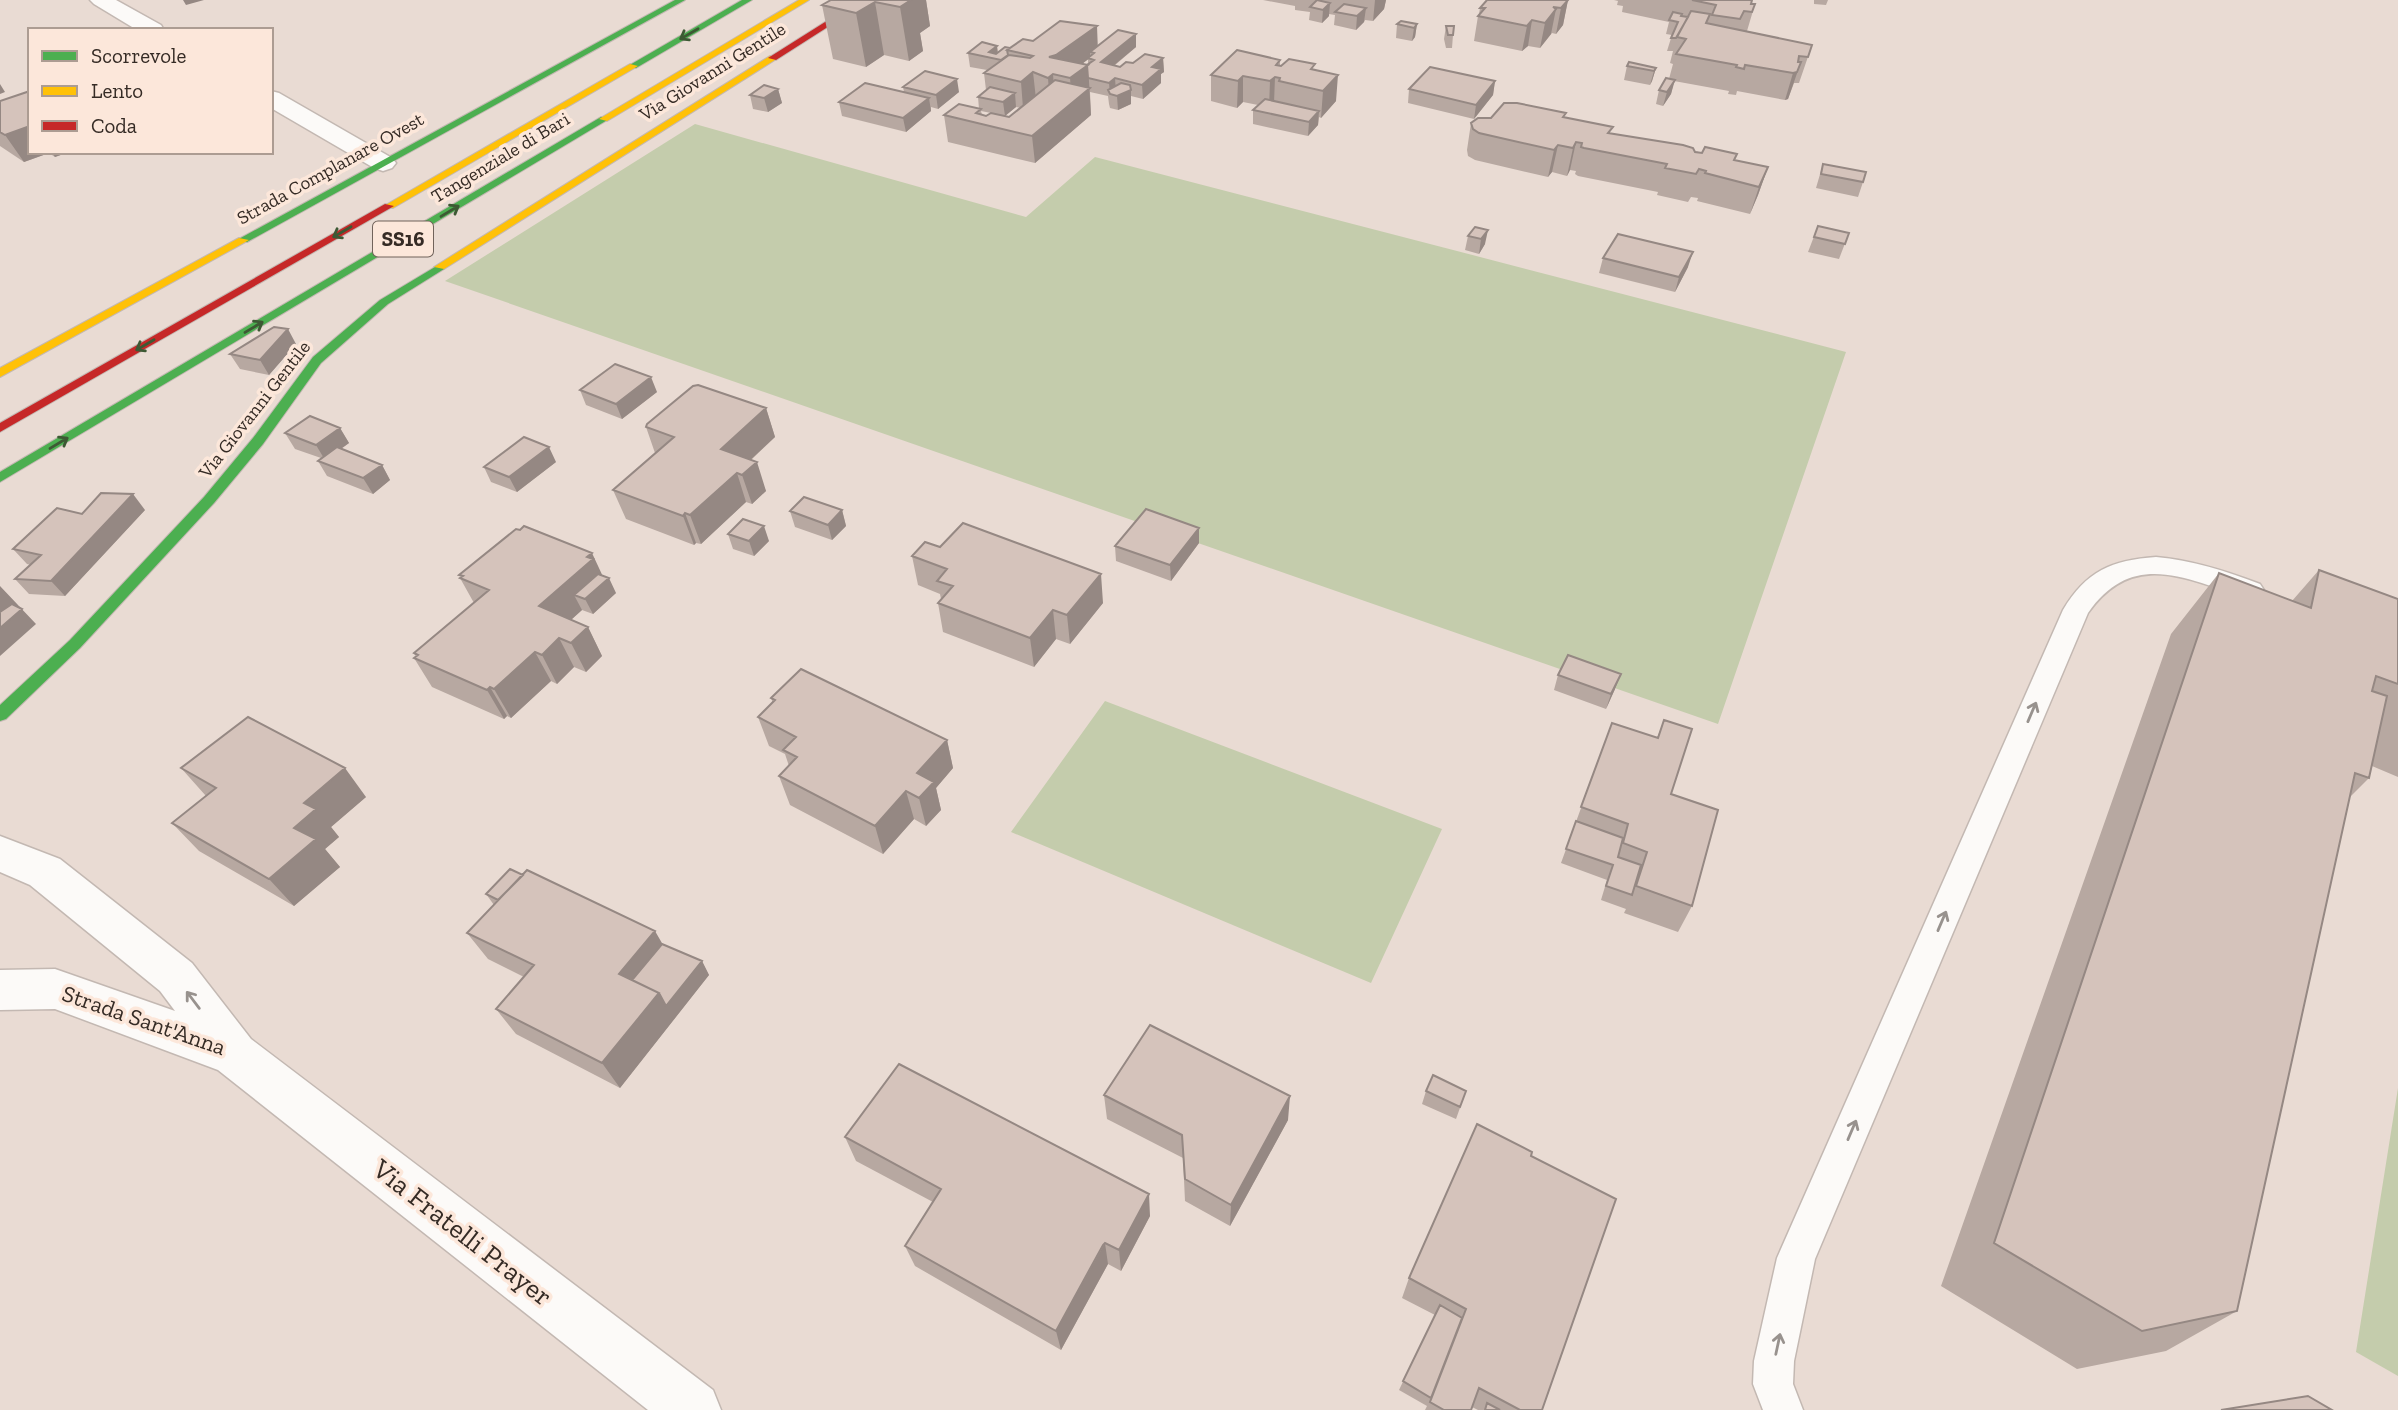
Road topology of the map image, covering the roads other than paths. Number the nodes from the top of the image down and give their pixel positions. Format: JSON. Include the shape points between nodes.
{"nodes":[{"id":1,"x":101,"y":0,"type":"edge"},
{"id":2,"x":681,"y":0,"type":"edge"},
{"id":3,"x":748,"y":0,"type":"edge"},
{"id":4,"x":805,"y":0,"type":"edge"},
{"id":5,"x":866,"y":0,"type":"edge"},
{"id":6,"x":150,"y":28,"type":"edge"},
{"id":7,"x":273,"y":99,"type":"edge"},
{"id":8,"x":383,"y":163,"type":"junction"},
{"id":9,"x":0,"y":373,"type":"edge"},
{"id":10,"x":0,"y":428,"type":"edge"},
{"id":11,"x":0,"y":478,"type":"edge"},
{"id":12,"x":2281,"y":601,"type":"edge"},
{"id":13,"x":0,"y":715,"type":"edge"},
{"id":14,"x":0,"y":853,"type":"edge"},
{"id":15,"x":0,"y":990,"type":"edge"},
{"id":16,"x":234,"y":1054,"type":"junction"},
{"id":17,"x":692,"y":1410,"type":"edge"},
{"id":18,"x":1783,"y":1410,"type":"edge"}],
"edges":[{"from":1,"to":6,"type":"street"},
{"from":2,"to":8,"type":"main road","name":"Strada Complanare Ovest"},
{"from":3,"to":10,"type":"main road","name":"Tangenziale di Bari","number":"SS16","one_way":true},
{"from":11,"to":4,"type":"main road","name":"Tangenziale di Bari","number":"SS16","one_way":true},
{"from":5,"to":13,"type":"main road","name":"Via Giovanni Gentile","via":[[384,302],[317,360],[209,500],[75,644]]},
{"from":7,"to":8,"type":"street"},
{"from":8,"to":9,"type":"main road","name":"Strada Complanare Ovest"},
{"from":18,"to":12,"type":"lane","one_way":true,"via":[[1773,1384],[1774,1361],[1796,1258],[2076,610],[2099,582],[2132,566],[2174,566]]},
{"from":16,"to":14,"type":"street","name":"Strada Sant'Anna","one_way":true,"via":[[176,977],[45,873]]},
{"from":15,"to":16,"type":"street","name":"Strada Sant'Anna","via":[[55,989]]},
{"from":16,"to":17,"type":"street","name":"Via Fratelli Prayer"}]}
